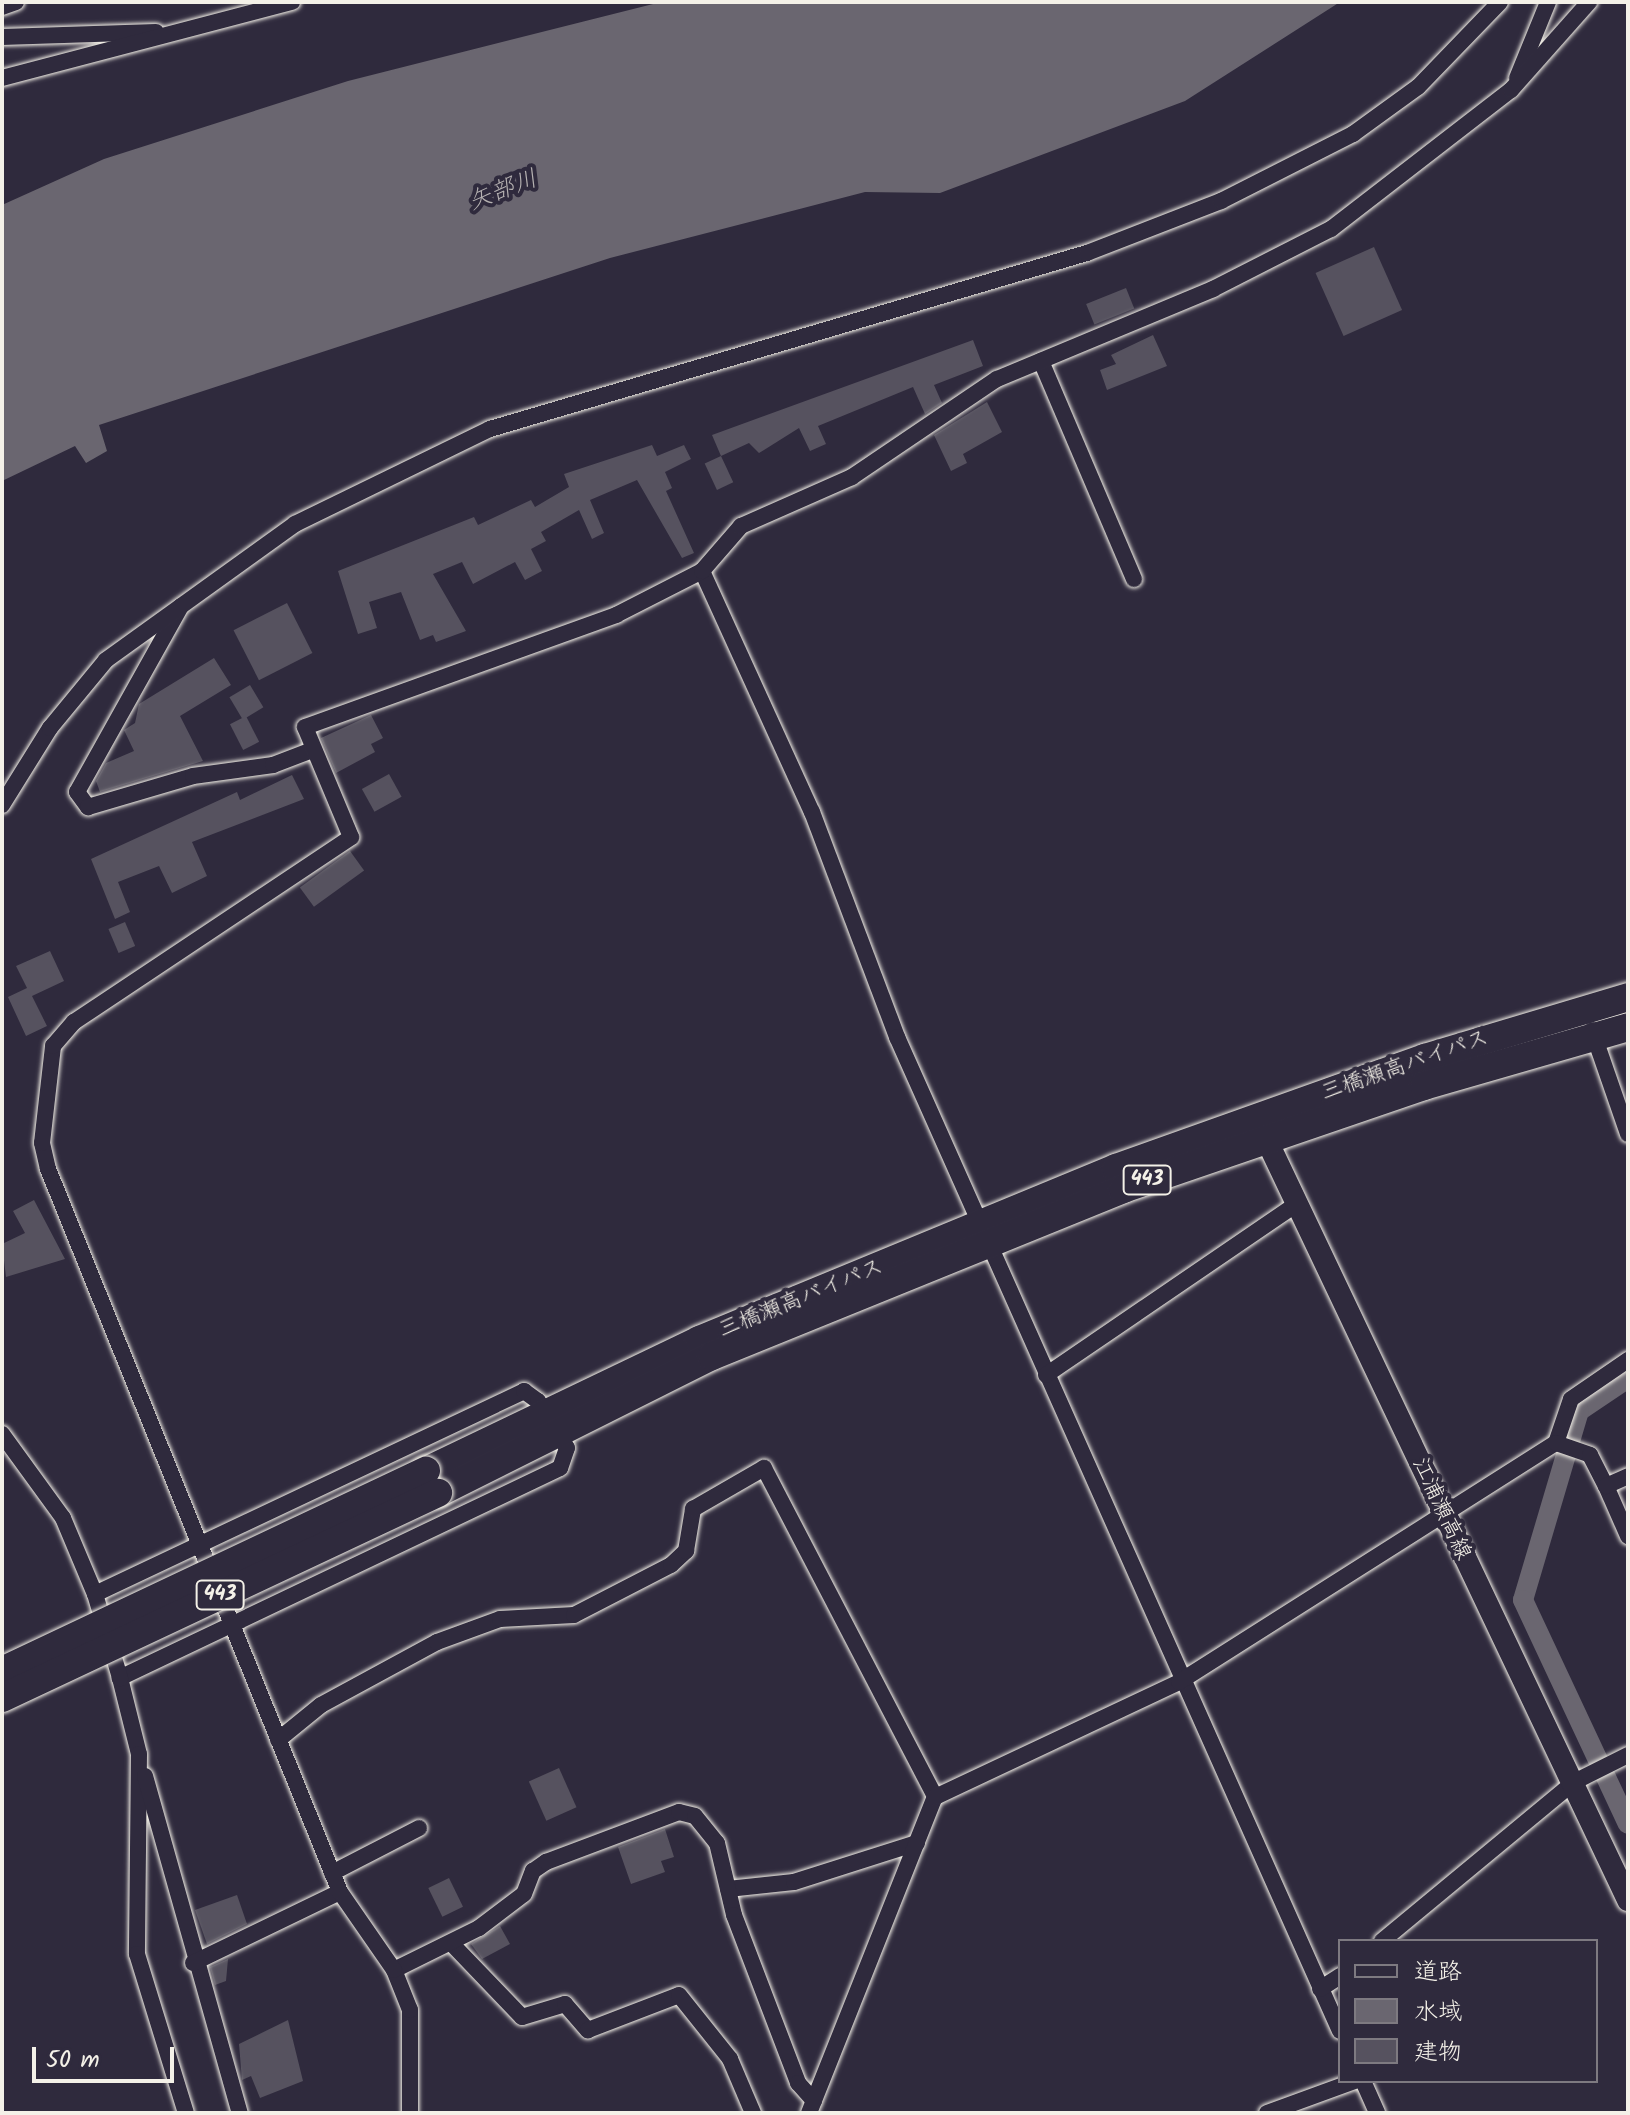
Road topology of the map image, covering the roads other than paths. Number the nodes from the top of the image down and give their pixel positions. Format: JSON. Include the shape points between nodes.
{"nodes":[{"id":1,"x":16,"y":2,"type":"edge"},
{"id":2,"x":292,"y":2,"type":"edge"},
{"id":3,"x":1500,"y":2,"type":"edge"},
{"id":4,"x":1548,"y":2,"type":"edge"},
{"id":5,"x":1589,"y":2,"type":"edge"},
{"id":6,"x":2,"y":7,"type":"edge"},
{"id":7,"x":173,"y":33,"type":"junction"},
{"id":8,"x":2,"y":37,"type":"edge"},
{"id":9,"x":2,"y":78,"type":"edge"},
{"id":10,"x":1511,"y":90,"type":"junction"},
{"id":11,"x":1041,"y":361,"type":"junction"},
{"id":12,"x":702,"y":571,"type":"junction"},
{"id":13,"x":1134,"y":579,"type":"dead end"},
{"id":14,"x":184,"y":601,"type":"junction"},
{"id":15,"x":312,"y":750,"type":"junction"},
{"id":16,"x":2,"y":805,"type":"edge"},
{"id":17,"x":1628,"y":997,"type":"edge"},
{"id":18,"x":1589,"y":1008,"type":"junction"},
{"id":19,"x":1628,"y":1027,"type":"edge"},
{"id":20,"x":1593,"y":1037,"type":"junction"},
{"id":21,"x":1261,"y":1128,"type":"junction"},
{"id":22,"x":1628,"y":1134,"type":"edge"},
{"id":23,"x":1297,"y":1204,"type":"junction"},
{"id":24,"x":984,"y":1233,"type":"junction"},
{"id":25,"x":1628,"y":1360,"type":"edge"},
{"id":26,"x":1046,"y":1375,"type":"junction"},
{"id":27,"x":554,"y":1424,"type":"junction"},
{"id":28,"x":2,"y":1434,"type":"edge"},
{"id":29,"x":1556,"y":1443,"type":"junction"},
{"id":30,"x":1628,"y":1476,"type":"edge"},
{"id":31,"x":432,"y":1482,"type":"junction"},
{"id":32,"x":1606,"y":1486,"type":"junction"},
{"id":33,"x":1441,"y":1511,"type":"junction"},
{"id":34,"x":1628,"y":1536,"type":"edge"},
{"id":35,"x":198,"y":1544,"type":"junction"},
{"id":36,"x":95,"y":1594,"type":"junction"},
{"id":37,"x":228,"y":1625,"type":"junction"},
{"id":38,"x":2,"y":1671,"type":"edge"},
{"id":39,"x":120,"y":1678,"type":"junction"},
{"id":40,"x":1179,"y":1682,"type":"junction"},
{"id":41,"x":2,"y":1698,"type":"edge"},
{"id":42,"x":278,"y":1740,"type":"junction"},
{"id":43,"x":139,"y":1754,"type":"junction"},
{"id":44,"x":1626,"y":1761,"type":"edge"},
{"id":45,"x":1574,"y":1782,"type":"junction"},
{"id":46,"x":935,"y":1797,"type":"junction"},
{"id":47,"x":419,"y":1828,"type":"dead end"},
{"id":48,"x":917,"y":1843,"type":"junction"},
{"id":49,"x":332,"y":1873,"type":"junction"},
{"id":50,"x":728,"y":1889,"type":"junction"},
{"id":51,"x":340,"y":1892,"type":"junction"},
{"id":52,"x":1628,"y":1900,"type":"edge"},
{"id":53,"x":1384,"y":1939,"type":"edge"},
{"id":54,"x":452,"y":1944,"type":"junction"},
{"id":55,"x":193,"y":1963,"type":"junction"},
{"id":56,"x":394,"y":1970,"type":"junction"},
{"id":57,"x":1338,"y":1977,"type":"edge"},
{"id":58,"x":1320,"y":1989,"type":"junction"},
{"id":59,"x":1338,"y":2027,"type":"edge"},
{"id":60,"x":1350,"y":2083,"type":"edge"},
{"id":61,"x":1364,"y":2083,"type":"edge"},
{"id":62,"x":811,"y":2107,"type":"edge"},
{"id":63,"x":186,"y":2113,"type":"edge"},
{"id":64,"x":240,"y":2113,"type":"edge"},
{"id":65,"x":410,"y":2113,"type":"edge"},
{"id":66,"x":753,"y":2113,"type":"edge"},
{"id":67,"x":1267,"y":2113,"type":"edge"},
{"id":68,"x":1377,"y":2113,"type":"edge"}],
"edges":[{"from":1,"to":6,"type":"street"},
{"from":2,"to":7,"type":"street"},
{"from":3,"to":14,"type":"street","via":[[1418,87],[1353,134],[1272,179],[1087,253],[490,429],[295,524]]},
{"from":4,"to":10,"type":"street"},
{"from":5,"to":10,"type":"street"},
{"from":7,"to":8,"type":"street"},
{"from":7,"to":9,"type":"street"},
{"from":10,"to":11,"type":"street","via":[[1331,229]]},
{"from":11,"to":12,"type":"street","via":[[997,379],[852,477],[741,526]]},
{"from":11,"to":13,"type":"street"},
{"from":12,"to":15,"type":"street","via":[[616,615],[305,727]]},
{"from":12,"to":24,"type":"street","via":[[812,812],[897,1037]]},
{"from":14,"to":15,"type":"street","via":[[77,792],[88,807],[193,776],[273,765]]},
{"from":14,"to":16,"type":"street","via":[[120,648],[76,692]]},
{"from":15,"to":35,"type":"street","via":[[351,837],[74,1022],[47,1066],[48,1169]]},
{"from":17,"to":18,"type":"highway","name":"三橋瀬高バイパス","number":"443"},
{"from":18,"to":20,"type":"street"},
{"from":18,"to":21,"type":"highway","name":"三橋瀬高バイパス","number":"443"},
{"from":19,"to":20,"type":"highway","name":"三橋瀬高バイパス","number":"443"},
{"from":20,"to":21,"type":"highway","name":"三橋瀬高バイパス","number":"443"},
{"from":20,"to":22,"type":"street"},
{"from":21,"to":23,"type":"main road","name":"江浦瀬高線"},
{"from":21,"to":24,"type":"highway","name":"三橋瀬高バイパス","number":"443"},
{"from":23,"to":26,"type":"street"},
{"from":23,"to":33,"type":"main road","name":"江浦瀬高線"},
{"from":24,"to":26,"type":"street"},
{"from":24,"to":27,"type":"highway","name":"三橋瀬高バイパス","number":"443"},
{"from":25,"to":29,"type":"street","via":[[1571,1399]]},
{"from":26,"to":40,"type":"street"},
{"from":27,"to":31,"type":"highway","name":"三橋瀬高バイパス","number":"443"},
{"from":27,"to":35,"type":"street","via":[[524,1391]]},
{"from":27,"to":37,"type":"street","via":[[567,1448],[560,1468]]},
{"from":28,"to":36,"type":"street","via":[[63,1518]]},
{"from":29,"to":32,"type":"street","via":[[1590,1455]]},
{"from":29,"to":33,"type":"street"},
{"from":30,"to":32,"type":"street"},
{"from":31,"to":38,"type":"highway","name":"三橋瀬高バイパス","number":"443","bridge":true},
{"from":31,"to":41,"type":"highway","name":"三橋瀬高バイパス","number":"443","bridge":true},
{"from":32,"to":34,"type":"street"},
{"from":33,"to":40,"type":"street"},
{"from":33,"to":45,"type":"main road","name":"江浦瀬高線"},
{"from":35,"to":36,"type":"street"},
{"from":35,"to":37,"type":"street"},
{"from":36,"to":39,"type":"street"},
{"from":37,"to":39,"type":"street"},
{"from":37,"to":42,"type":"street"},
{"from":39,"to":43,"type":"street"},
{"from":40,"to":46,"type":"street"},
{"from":40,"to":58,"type":"street","via":[[1285,1897]]},
{"from":42,"to":46,"type":"street","via":[[321,1705],[437,1642],[500,1619],[574,1615],[671,1565],[686,1551],[693,1509],[764,1468]]},
{"from":42,"to":49,"type":"street"},
{"from":43,"to":55,"type":"street"},
{"from":43,"to":63,"type":"street","via":[[137,1954]]},
{"from":44,"to":45,"type":"street"},
{"from":45,"to":52,"type":"main road","name":"江浦瀬高線"},
{"from":45,"to":53,"type":"street"},
{"from":46,"to":48,"type":"street"},
{"from":47,"to":49,"type":"street"},
{"from":48,"to":50,"type":"street","via":[[794,1882]]},
{"from":48,"to":62,"type":"street"},
{"from":49,"to":51,"type":"street"},
{"from":50,"to":54,"type":"street","via":[[710,1827],[679,1812],[546,1862],[533,1871],[524,1894]]},
{"from":50,"to":62,"type":"street"},
{"from":51,"to":55,"type":"street"},
{"from":51,"to":56,"type":"street"},
{"from":54,"to":56,"type":"street"},
{"from":54,"to":66,"type":"street","via":[[522,2017],[565,2004],[588,2030],[679,1995],[730,2059]]},
{"from":55,"to":64,"type":"street"},
{"from":56,"to":65,"type":"street","via":[[410,2010]]},
{"from":57,"to":58,"type":"street"},
{"from":58,"to":59,"type":"street"},
{"from":60,"to":67,"type":"street"},
{"from":61,"to":68,"type":"street"}]}
